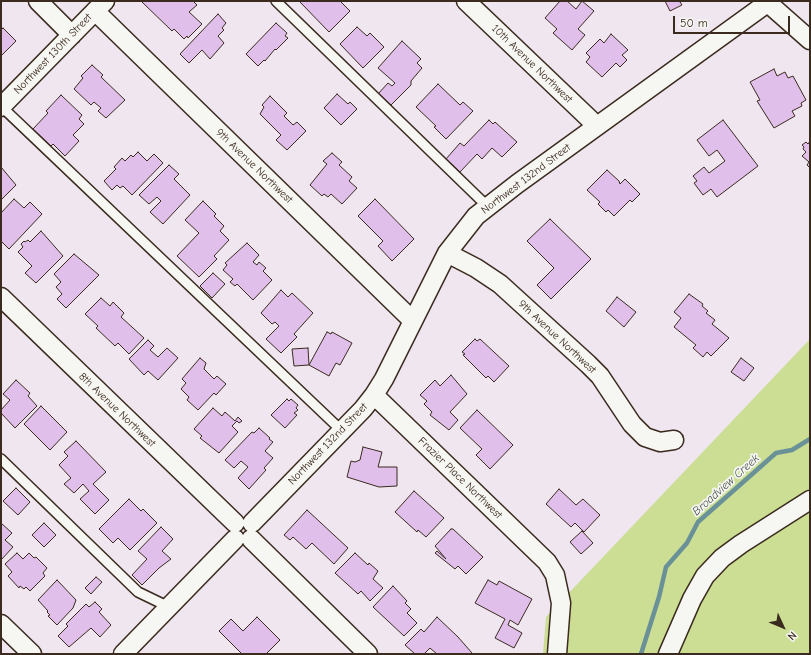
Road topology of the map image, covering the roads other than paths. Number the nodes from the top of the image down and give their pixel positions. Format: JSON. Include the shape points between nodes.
{"nodes":[{"id":1,"x":38,"y":1,"type":"edge"},
{"id":2,"x":276,"y":1,"type":"edge"},
{"id":3,"x":466,"y":1,"type":"edge"},
{"id":4,"x":769,"y":2,"type":"edge"},
{"id":5,"x":100,"y":6,"type":"edge"},
{"id":6,"x":72,"y":35,"type":"junction"},
{"id":7,"x":810,"y":40,"type":"edge"},
{"id":8,"x":1,"y":107,"type":"edge"},
{"id":9,"x":597,"y":126,"type":"junction"},
{"id":10,"x":487,"y":206,"type":"junction"},
{"id":11,"x":447,"y":253,"type":"junction"},
{"id":12,"x":1,"y":296,"type":"edge"},
{"id":13,"x":412,"y":320,"type":"junction"},
{"id":14,"x":374,"y":395,"type":"junction"},
{"id":15,"x":342,"y":431,"type":"junction"},
{"id":16,"x":674,"y":440,"type":"dead end"},
{"id":17,"x":1,"y":459,"type":"edge"},
{"id":18,"x":810,"y":500,"type":"edge"},
{"id":19,"x":243,"y":531,"type":"junction"},
{"id":20,"x":169,"y":607,"type":"junction"},
{"id":21,"x":1,"y":624,"type":"edge"},
{"id":22,"x":32,"y":654,"type":"edge"},
{"id":23,"x":123,"y":654,"type":"edge"},
{"id":24,"x":368,"y":654,"type":"edge"},
{"id":25,"x":557,"y":654,"type":"edge"},
{"id":26,"x":668,"y":654,"type":"edge"}],
"edges":[{"from":1,"to":6,"type":"street"},
{"from":2,"to":10,"type":"lane"},
{"from":3,"to":9,"type":"street","name":"10th Avenue Northwest"},
{"from":4,"to":7,"type":"street"},
{"from":4,"to":9,"type":"street","name":"Northwest 132nd Street"},
{"from":5,"to":6,"type":"street","name":"Northwest 130th Street"},
{"from":5,"to":13,"type":"street","name":"9th Avenue Northwest"},
{"from":6,"to":8,"type":"street","name":"Northwest 130th Street"},
{"from":8,"to":15,"type":"lane"},
{"from":9,"to":10,"type":"street","name":"Northwest 132nd Street"},
{"from":10,"to":11,"type":"street","name":"Northwest 132nd Street","via":[[464,229]]},
{"from":11,"to":13,"type":"street","name":"Northwest 132nd Street"},
{"from":11,"to":16,"type":"street","name":"9th Avenue Northwest","via":[[500,284],[588,364],[600,376],[632,424],[645,437],[660,442]]},
{"from":12,"to":19,"type":"street","name":"8th Avenue Northwest"},
{"from":13,"to":14,"type":"street","name":"Northwest 132nd Street"},
{"from":14,"to":15,"type":"street","name":"Northwest 132nd Street"},
{"from":14,"to":25,"type":"street","name":"Frazier Place Northwest","via":[[547,562],[555,575],[561,603]]},
{"from":15,"to":19,"type":"street","name":"Northwest 132nd Street"},
{"from":17,"to":20,"type":"lane","via":[[138,592]]},
{"from":18,"to":26,"type":"street","via":[[722,558],[705,576]]},
{"from":19,"to":20,"type":"street","name":"Northwest 132nd Street"},
{"from":19,"to":24,"type":"street","name":"8th Avenue Northwest"},
{"from":20,"to":23,"type":"street","name":"Northwest 132nd Street"},
{"from":21,"to":22,"type":"street"}]}
